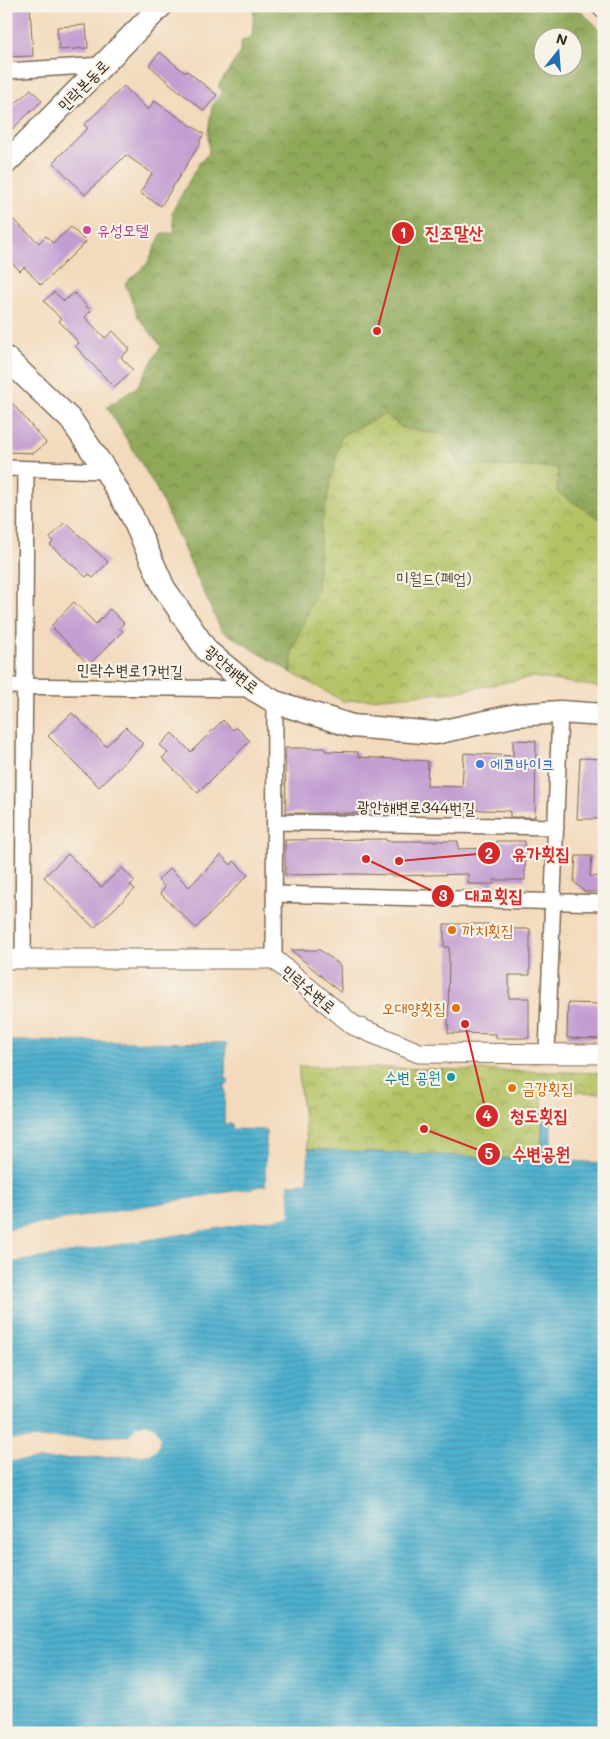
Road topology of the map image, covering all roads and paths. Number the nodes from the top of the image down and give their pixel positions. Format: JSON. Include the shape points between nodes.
{"nodes":[{"id":1,"x":161,"y":6,"type":"edge"},
{"id":2,"x":103,"y":65,"type":"junction"},
{"id":3,"x":6,"y":70,"type":"edge"},
{"id":4,"x":6,"y":163,"type":"edge"},
{"id":5,"x":6,"y":358,"type":"edge"},
{"id":6,"x":6,"y":468,"type":"edge"},
{"id":7,"x":26,"y":469,"type":"junction"},
{"id":8,"x":106,"y":471,"type":"junction"},
{"id":9,"x":6,"y":686,"type":"edge"},
{"id":10,"x":24,"y":686,"type":"junction"},
{"id":11,"x":253,"y":689,"type":"junction"},
{"id":12,"x":275,"y":702,"type":"junction"},
{"id":13,"x":560,"y":712,"type":"junction"},
{"id":14,"x":604,"y":715,"type":"edge"},
{"id":15,"x":275,"y":822,"type":"junction"},
{"id":16,"x":556,"y":827,"type":"junction"},
{"id":17,"x":274,"y":894,"type":"junction"},
{"id":18,"x":553,"y":902,"type":"junction"},
{"id":19,"x":604,"y":903,"type":"edge"},
{"id":20,"x":15,"y":959,"type":"edge"},
{"id":21,"x":274,"y":959,"type":"junction"},
{"id":22,"x":547,"y":1052,"type":"junction"},
{"id":23,"x":604,"y":1054,"type":"edge"}],
"edges":[{"from":1,"to":2,"type":"main road","name":"민락본동로"},
{"from":2,"to":3,"type":"street"},
{"from":2,"to":4,"type":"main road","name":"민락본동로"},
{"from":5,"to":8,"type":"main road","name":"광안해변로","via":[[71,420]]},
{"from":6,"to":7,"type":"street"},
{"from":7,"to":8,"type":"street"},
{"from":7,"to":10,"type":"street"},
{"from":8,"to":11,"type":"main road","name":"광안해변로","via":[[132,516],[164,588],[207,651]]},
{"from":9,"to":10,"type":"street","name":"민락수변로17번길"},
{"from":10,"to":11,"type":"street","name":"민락수변로17번길"},
{"from":10,"to":20,"type":"street"},
{"from":11,"to":12,"type":"main road","name":"광안해변로"},
{"from":12,"to":13,"type":"main road","name":"광안해변로","via":[[352,726],[435,733],[517,715]]},
{"from":12,"to":15,"type":"street"},
{"from":13,"to":14,"type":"main road","name":"광안해변로"},
{"from":13,"to":16,"type":"street"},
{"from":15,"to":16,"type":"street","name":"광안해변로344번길"},
{"from":15,"to":17,"type":"street"},
{"from":16,"to":18,"type":"street"},
{"from":17,"to":18,"type":"street"},
{"from":17,"to":21,"type":"street"},
{"from":18,"to":19,"type":"street"},
{"from":18,"to":22,"type":"street"},
{"from":20,"to":21,"type":"street","name":"민락수변로"},
{"from":21,"to":22,"type":"street","name":"민락수변로","via":[[353,1025],[419,1053]]},
{"from":22,"to":23,"type":"street","name":"민락수변로"}]}
